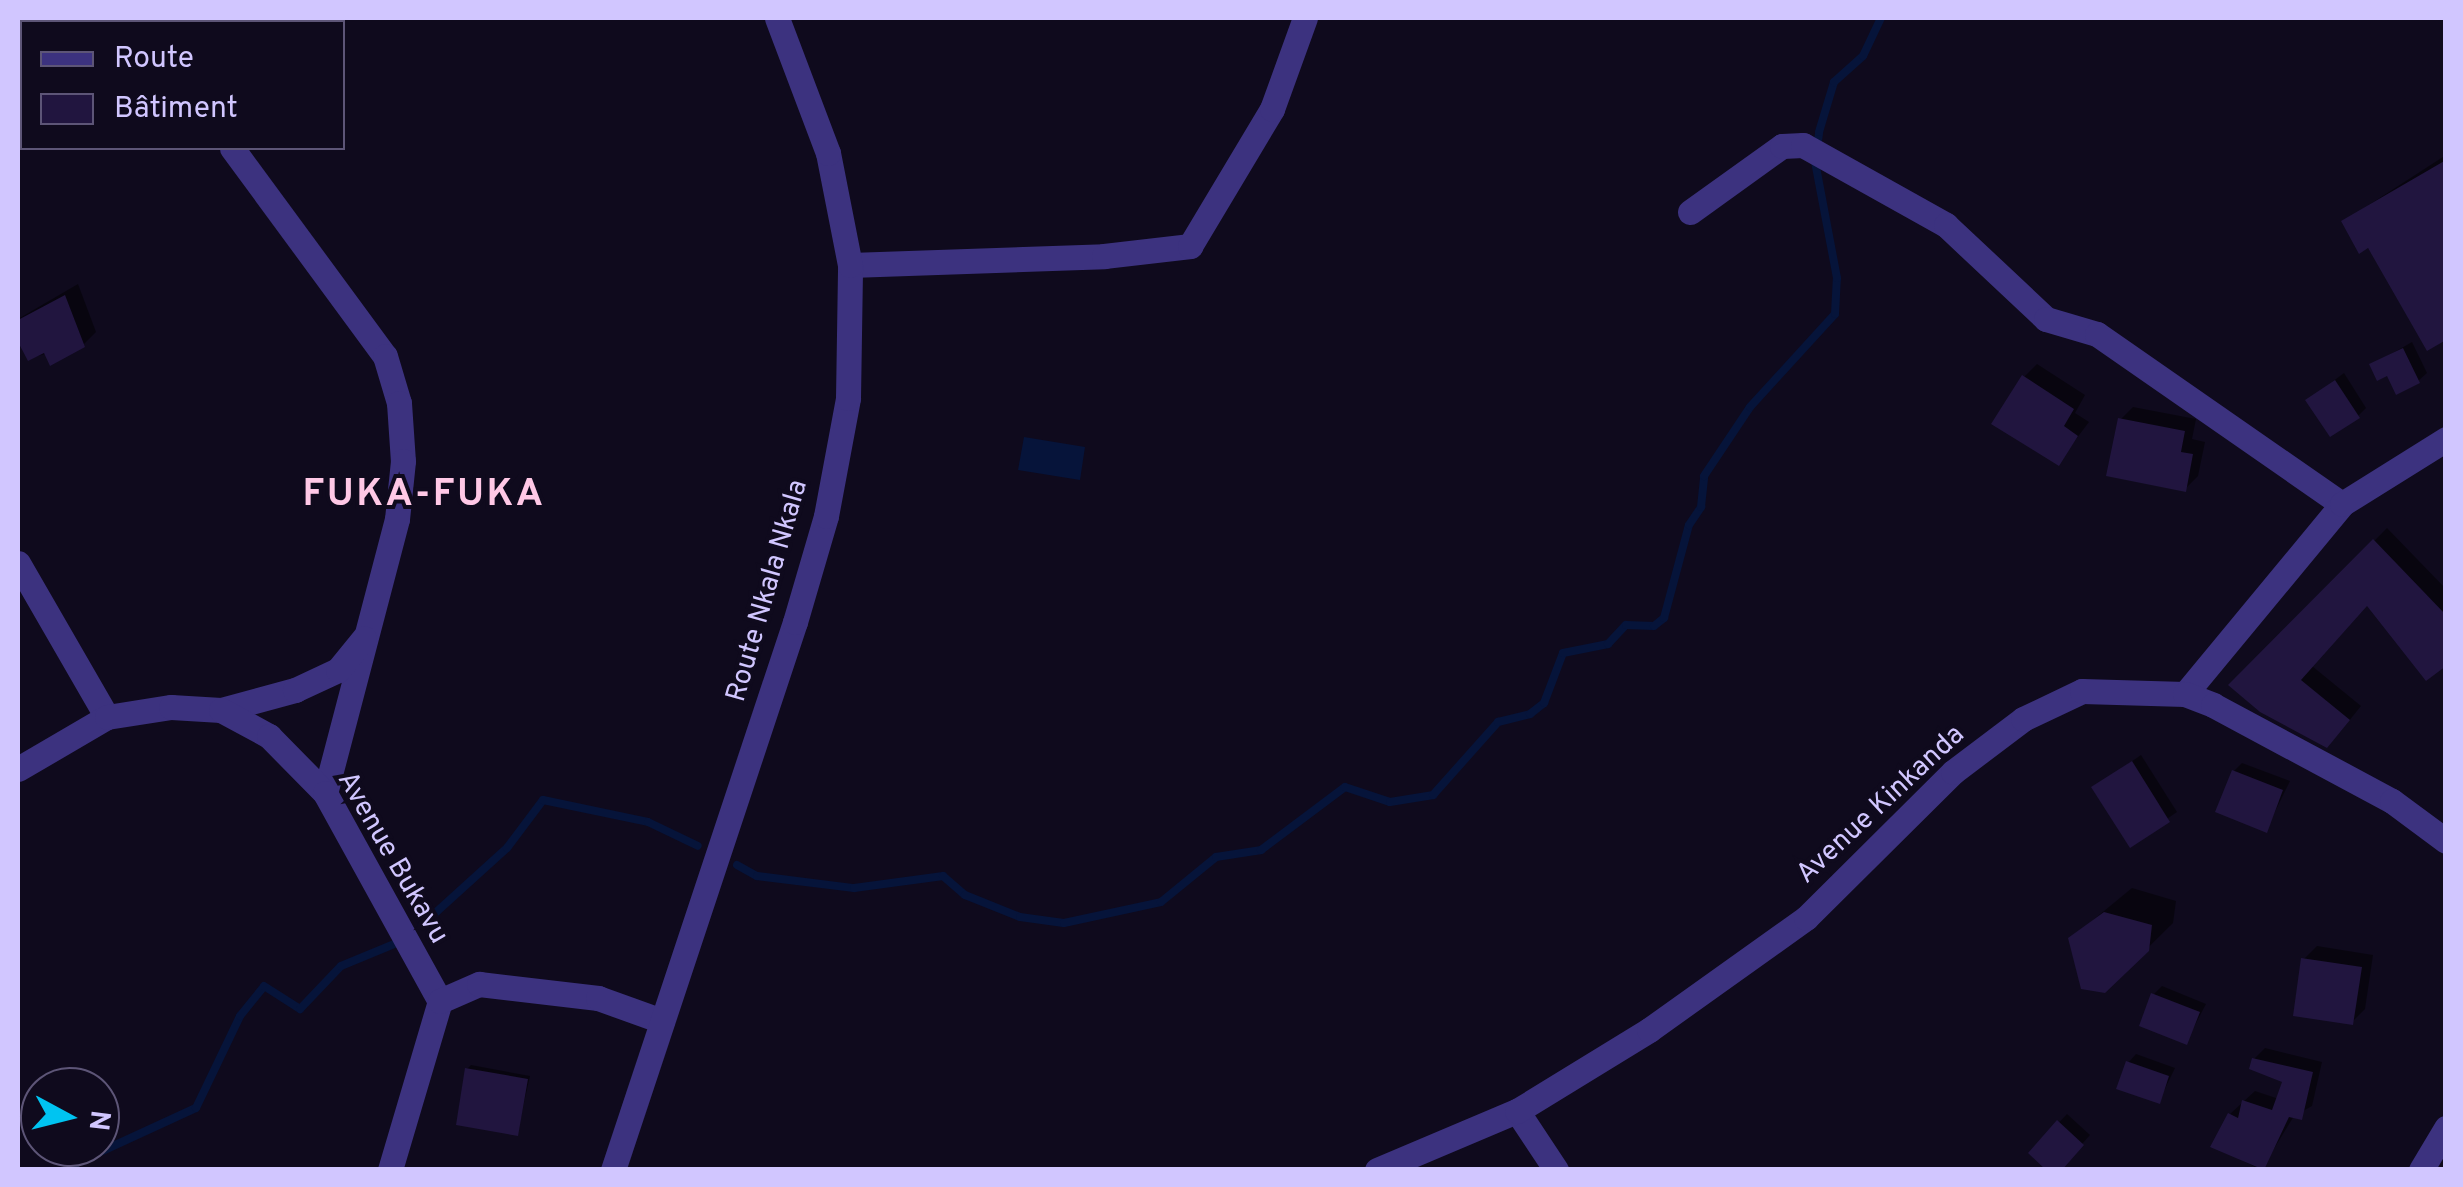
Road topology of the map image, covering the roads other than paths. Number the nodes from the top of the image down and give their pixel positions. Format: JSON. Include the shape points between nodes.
{"nodes":[{"id":1,"x":777,"y":18,"type":"edge"},
{"id":2,"x":1305,"y":18,"type":"edge"},
{"id":3,"x":233,"y":150,"type":"edge"},
{"id":4,"x":1690,"y":212,"type":"dead end"},
{"id":5,"x":850,"y":265,"type":"junction"},
{"id":6,"x":2446,"y":438,"type":"edge"},
{"id":7,"x":2342,"y":504,"type":"junction"},
{"id":8,"x":18,"y":563,"type":"edge"},
{"id":9,"x":370,"y":630,"type":"junction"},
{"id":10,"x":2185,"y":694,"type":"junction"},
{"id":11,"x":221,"y":710,"type":"junction"},
{"id":12,"x":107,"y":717,"type":"junction"},
{"id":13,"x":18,"y":769,"type":"edge"},
{"id":14,"x":325,"y":793,"type":"junction"},
{"id":15,"x":2446,"y":841,"type":"edge"},
{"id":16,"x":440,"y":1001,"type":"junction"},
{"id":17,"x":662,"y":1021,"type":"junction"},
{"id":18,"x":1517,"y":1111,"type":"junction"},
{"id":19,"x":2446,"y":1128,"type":"edge"},
{"id":20,"x":390,"y":1170,"type":"edge"},
{"id":21,"x":612,"y":1170,"type":"edge"},
{"id":22,"x":1377,"y":1170,"type":"edge"},
{"id":23,"x":1556,"y":1170,"type":"edge"},
{"id":24,"x":2421,"y":1170,"type":"edge"}],
"edges":[{"from":1,"to":5,"type":"street","name":"Route Nkala Nkala","via":[[828,153]]},
{"from":2,"to":5,"type":"street","via":[[1272,108],[1190,246],[1120,256]]},
{"from":3,"to":9,"type":"street","via":[[386,356],[403,462]]},
{"from":4,"to":7,"type":"street","via":[[1782,146],[1802,145],[1946,225],[2046,319],[2098,334]]},
{"from":5,"to":17,"type":"street","name":"Route Nkala Nkala","via":[[848,398],[826,516]]},
{"from":6,"to":7,"type":"street"},
{"from":7,"to":10,"type":"street"},
{"from":8,"to":12,"type":"street"},
{"from":9,"to":11,"type":"street","via":[[338,670],[295,690]]},
{"from":9,"to":14,"type":"street"},
{"from":10,"to":15,"type":"street","name":"Avenue Kinkanda","via":[[2392,801]]},
{"from":10,"to":18,"type":"street","name":"Avenue Kinkanda","via":[[2082,691],[2023,719],[1953,772],[1806,918],[1650,1030]]},
{"from":11,"to":12,"type":"street","name":"Avenue Bukavu","via":[[171,708]]},
{"from":11,"to":14,"type":"street","name":"Avenue Bukavu","via":[[269,736]]},
{"from":12,"to":13,"type":"street","name":"Avenue Bukavu"},
{"from":14,"to":16,"type":"street","name":"Avenue Bukavu"},
{"from":16,"to":17,"type":"street","via":[[479,984],[598,998]]},
{"from":16,"to":20,"type":"street"},
{"from":17,"to":21,"type":"street","name":"Route Nkala Nkala"},
{"from":18,"to":22,"type":"street","name":"Avenue Kinkanda"},
{"from":18,"to":23,"type":"street"},
{"from":19,"to":24,"type":"street"}]}
